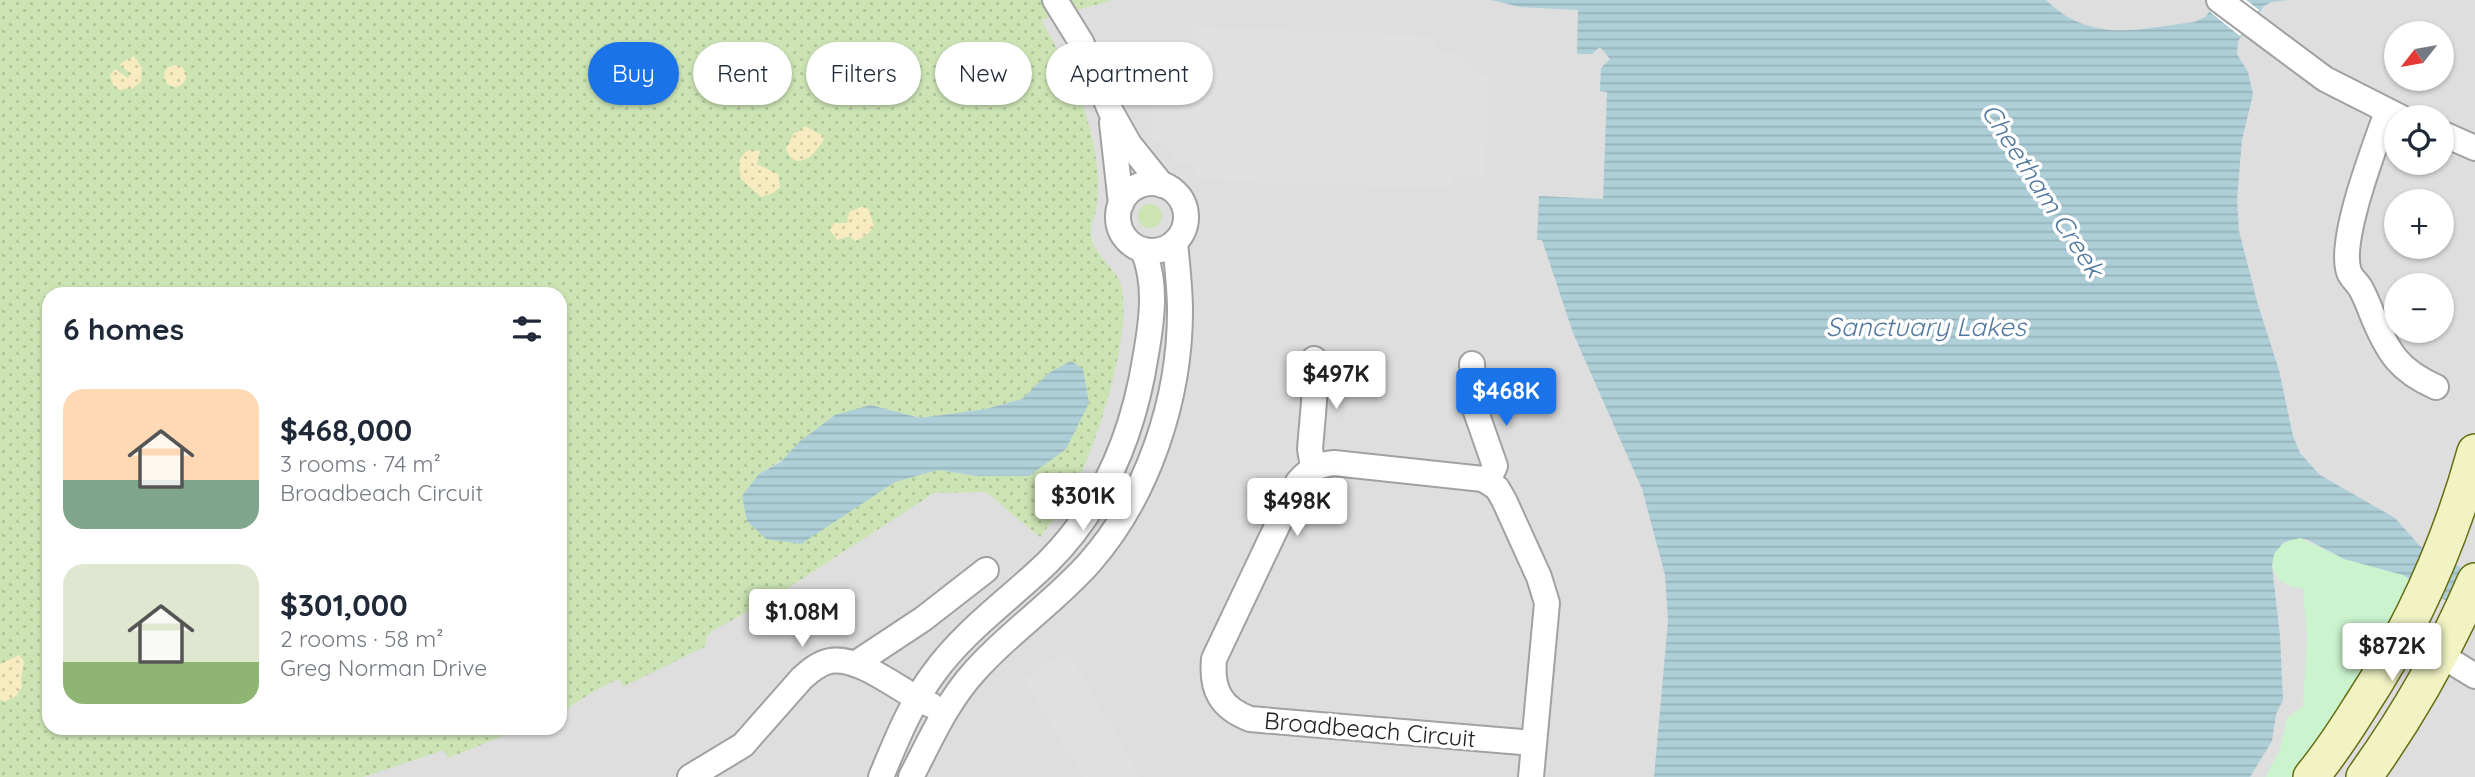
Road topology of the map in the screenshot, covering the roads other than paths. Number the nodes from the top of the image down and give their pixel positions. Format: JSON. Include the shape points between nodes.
{"nodes":[{"id":1,"x":1055,"y":0,"type":"edge"},
{"id":2,"x":2219,"y":0,"type":"edge"},
{"id":3,"x":2384,"y":110,"type":"edge"},
{"id":4,"x":1111,"y":112,"type":"junction"},
{"id":5,"x":2384,"y":139,"type":"edge"},
{"id":6,"x":1162,"y":185,"type":"junction"},
{"id":7,"x":1121,"y":204,"type":"junction"},
{"id":8,"x":1175,"y":242,"type":"junction"},
{"id":9,"x":1143,"y":250,"type":"junction"},
{"id":10,"x":1314,"y":359,"type":"dead end"},
{"id":11,"x":1472,"y":364,"type":"dead end"},
{"id":12,"x":2436,"y":387,"type":"dead end"},
{"id":13,"x":2475,"y":452,"type":"edge"},
{"id":14,"x":1313,"y":467,"type":"junction"},
{"id":15,"x":1488,"y":481,"type":"junction"},
{"id":16,"x":1093,"y":506,"type":"junction"},
{"id":17,"x":1117,"y":524,"type":"junction"},
{"id":18,"x":986,"y":570,"type":"dead end"},
{"id":19,"x":2475,"y":581,"type":"edge"},
{"id":20,"x":2405,"y":633,"type":"junction"},
{"id":21,"x":2441,"y":654,"type":"junction"},
{"id":22,"x":855,"y":664,"type":"junction"},
{"id":23,"x":2475,"y":676,"type":"edge"},
{"id":24,"x":916,"y":699,"type":"junction"},
{"id":25,"x":945,"y":711,"type":"junction"},
{"id":26,"x":1533,"y":743,"type":"junction"},
{"id":27,"x":690,"y":777,"type":"edge"},
{"id":28,"x":881,"y":777,"type":"edge"},
{"id":29,"x":911,"y":777,"type":"edge"},
{"id":30,"x":1531,"y":777,"type":"edge"},
{"id":31,"x":2311,"y":777,"type":"edge"},
{"id":32,"x":2364,"y":777,"type":"edge"}],
"edges":[{"from":1,"to":4,"type":"street","via":[[1081,42]]},
{"from":2,"to":3,"type":"street","via":[[2325,79]]},
{"from":4,"to":6,"type":"street","via":[[1129,144]]},
{"from":4,"to":7,"type":"street"},
{"from":5,"to":12,"type":"street","via":[[2352,217],[2349,272],[2395,358],[2413,377]]},
{"from":6,"to":7,"type":"street","via":[[1142,185]]},
{"from":6,"to":8,"type":"street","via":[[1184,205],[1185,227]]},
{"from":7,"to":9,"type":"street","via":[[1119,226],[1124,237]]},
{"from":8,"to":9,"type":"street","via":[[1166,248]]},
{"from":8,"to":17,"type":"street","via":[[1180,313],[1168,406],[1144,477]]},
{"from":9,"to":16,"type":"street","via":[[1153,294],[1142,379],[1116,463]]},
{"from":10,"to":14,"type":"street"},
{"from":11,"to":15,"type":"street","via":[[1474,406],[1496,466]]},
{"from":13,"to":20,"type":"street","via":[[2442,553]]},
{"from":14,"to":15,"type":"street","via":[[1334,463]]},
{"from":14,"to":26,"type":"street","name":"Broadbeach Circuit","via":[[1298,482],[1214,659],[1212,678],[1222,700],[1250,719]]},
{"from":15,"to":26,"type":"street","via":[[1504,500],[1547,603]]},
{"from":16,"to":17,"type":"street"},
{"from":16,"to":24,"type":"street","via":[[1048,561],[951,651]]},
{"from":17,"to":25,"type":"street","via":[[1063,592],[990,655]]},
{"from":18,"to":22,"type":"street"},
{"from":19,"to":21,"type":"street"},
{"from":20,"to":21,"type":"street"},
{"from":20,"to":31,"type":"street"},
{"from":21,"to":23,"type":"street"},
{"from":21,"to":32,"type":"street"},
{"from":22,"to":24,"type":"street"},
{"from":22,"to":27,"type":"street","via":[[829,661],[812,669],[743,745]]},
{"from":24,"to":25,"type":"street"},
{"from":24,"to":28,"type":"street"},
{"from":25,"to":29,"type":"street"},
{"from":26,"to":30,"type":"street"}]}
